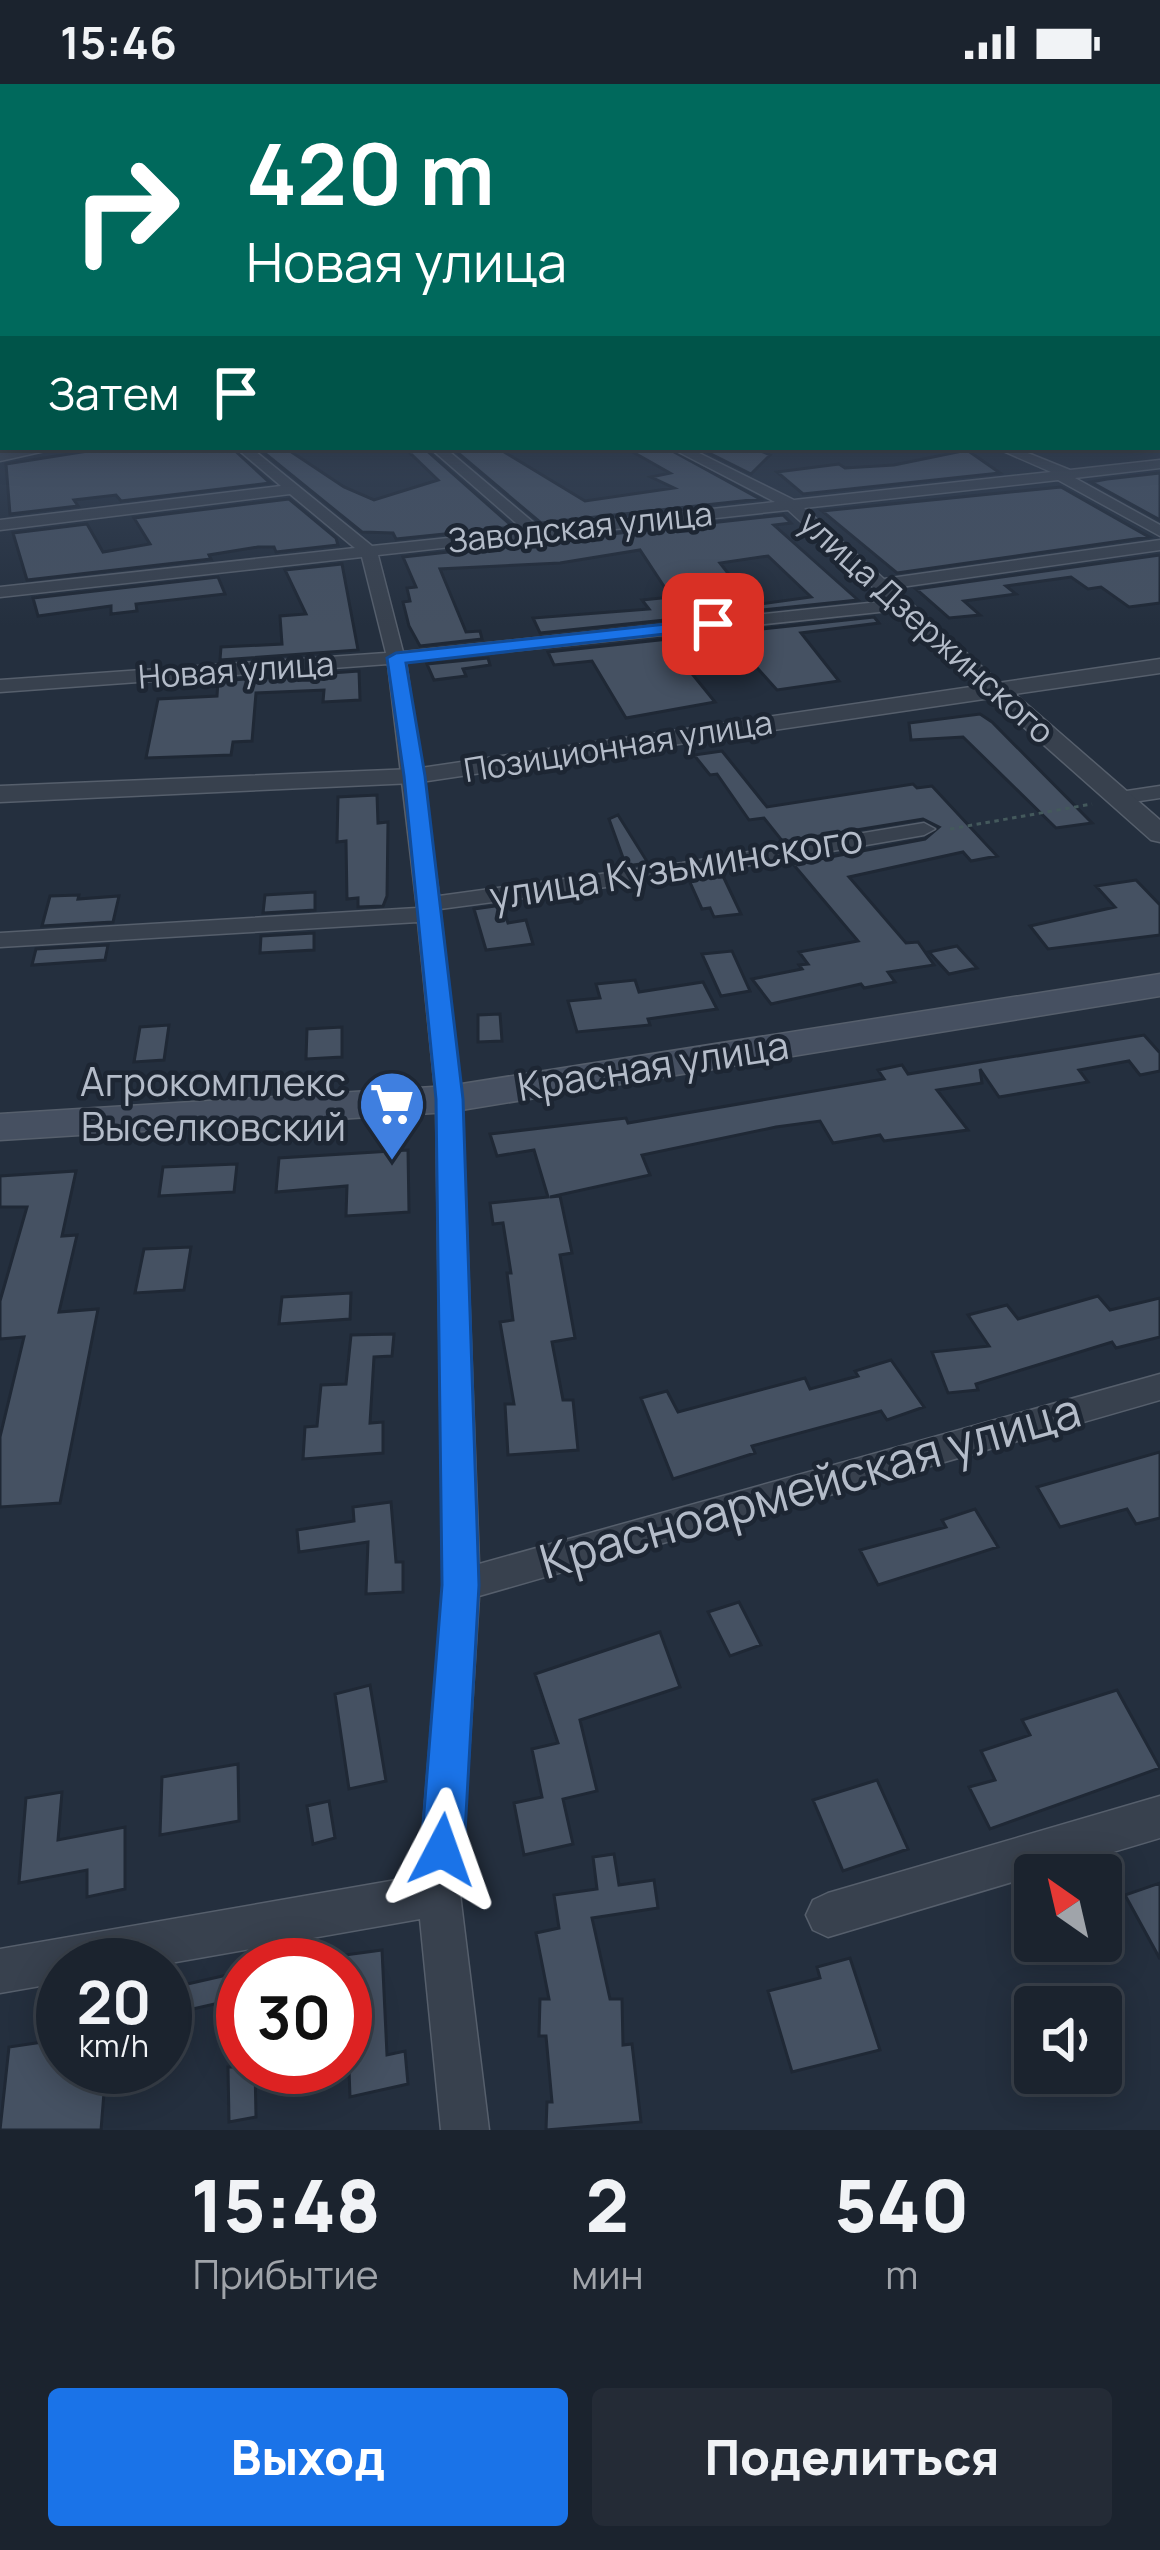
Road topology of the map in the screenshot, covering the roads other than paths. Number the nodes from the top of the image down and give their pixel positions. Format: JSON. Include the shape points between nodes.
{"nodes":[{"id":1,"x":39,"y":450,"type":"edge"},
{"id":2,"x":246,"y":450,"type":"edge"},
{"id":3,"x":440,"y":450,"type":"edge"},
{"id":4,"x":682,"y":450,"type":"edge"},
{"id":5,"x":1008,"y":450,"type":"edge"},
{"id":6,"x":0,"y":457,"type":"edge"},
{"id":7,"x":1160,"y":464,"type":"edge"},
{"id":8,"x":1064,"y":474,"type":"junction"},
{"id":9,"x":295,"y":489,"type":"junction"},
{"id":10,"x":790,"y":504,"type":"junction"},
{"id":11,"x":0,"y":524,"type":"edge"},
{"id":12,"x":535,"y":531,"type":"junction"},
{"id":13,"x":1160,"y":531,"type":"edge"},
{"id":14,"x":1160,"y":544,"type":"edge"},
{"id":15,"x":369,"y":551,"type":"junction"},
{"id":16,"x":880,"y":585,"type":"junction"},
{"id":17,"x":0,"y":592,"type":"edge"},
{"id":18,"x":902,"y":605,"type":"junction"},
{"id":19,"x":396,"y":658,"type":"junction"},
{"id":20,"x":1160,"y":666,"type":"edge"},
{"id":21,"x":0,"y":686,"type":"edge"},
{"id":22,"x":994,"y":688,"type":"junction"},
{"id":23,"x":414,"y":776,"type":"junction"},
{"id":24,"x":1160,"y":792,"type":"edge"},
{"id":25,"x":0,"y":794,"type":"edge"},
{"id":26,"x":1121,"y":799,"type":"junction"},
{"id":27,"x":924,"y":829,"type":"road end"},
{"id":28,"x":1160,"y":834,"type":"edge"},
{"id":29,"x":428,"y":909,"type":"junction"},
{"id":30,"x":0,"y":940,"type":"edge"},
{"id":31,"x":1160,"y":985,"type":"edge"},
{"id":32,"x":449,"y":1099,"type":"junction"},
{"id":33,"x":0,"y":1127,"type":"edge"},
{"id":34,"x":1160,"y":1387,"type":"edge"},
{"id":35,"x":461,"y":1585,"type":"junction"},
{"id":36,"x":1160,"y":1817,"type":"edge"},
{"id":37,"x":440,"y":1894,"type":"junction"},
{"id":38,"x":828,"y":1915,"type":"dead end"},
{"id":39,"x":0,"y":1971,"type":"edge"},
{"id":40,"x":465,"y":2130,"type":"edge"}],
"edges":[{"from":1,"to":6,"type":"street"},
{"from":2,"to":9,"type":"street"},
{"from":3,"to":12,"type":"street"},
{"from":4,"to":10,"type":"street","name":"улица Дзержинского"},
{"from":5,"to":8,"type":"street"},
{"from":7,"to":8,"type":"street","name":"Заводская улица"},
{"from":8,"to":10,"type":"street","name":"Заводская улица"},
{"from":8,"to":13,"type":"street"},
{"from":9,"to":11,"type":"street"},
{"from":9,"to":15,"type":"street"},
{"from":10,"to":12,"type":"street","name":"Заводская улица"},
{"from":10,"to":16,"type":"street","name":"улица Дзержинского"},
{"from":12,"to":15,"type":"street","name":"Заводская улица"},
{"from":14,"to":16,"type":"street"},
{"from":15,"to":17,"type":"street","name":"Заводская улица"},
{"from":15,"to":19,"type":"street"},
{"from":16,"to":18,"type":"street","name":"улица Дзержинского"},
{"from":18,"to":19,"type":"street","name":"Новая улица"},
{"from":18,"to":22,"type":"street","name":"улица Дзержинского"},
{"from":19,"to":21,"type":"street","name":"Новая улица"},
{"from":19,"to":23,"type":"street"},
{"from":20,"to":22,"type":"street","name":"Позиционная улица"},
{"from":22,"to":23,"type":"street","name":"Позиционная улица"},
{"from":22,"to":26,"type":"street","name":"улица Дзержинского"},
{"from":23,"to":25,"type":"street","name":"Позиционная улица"},
{"from":23,"to":29,"type":"street"},
{"from":24,"to":26,"type":"street"},
{"from":26,"to":28,"type":"street","name":"улица Дзержинского"},
{"from":27,"to":29,"type":"street","name":"улица Кузьминского"},
{"from":29,"to":30,"type":"street","name":"улица Кузьминского"},
{"from":29,"to":32,"type":"street"},
{"from":31,"to":32,"type":"main road","name":"Красная улица"},
{"from":32,"to":33,"type":"main road","name":"Красная улица"},
{"from":32,"to":35,"type":"street"},
{"from":34,"to":35,"type":"street","name":"Красноармейская улица"},
{"from":35,"to":37,"type":"street"},
{"from":36,"to":38,"type":"street"},
{"from":37,"to":39,"type":"street"},
{"from":37,"to":40,"type":"street"}]}
